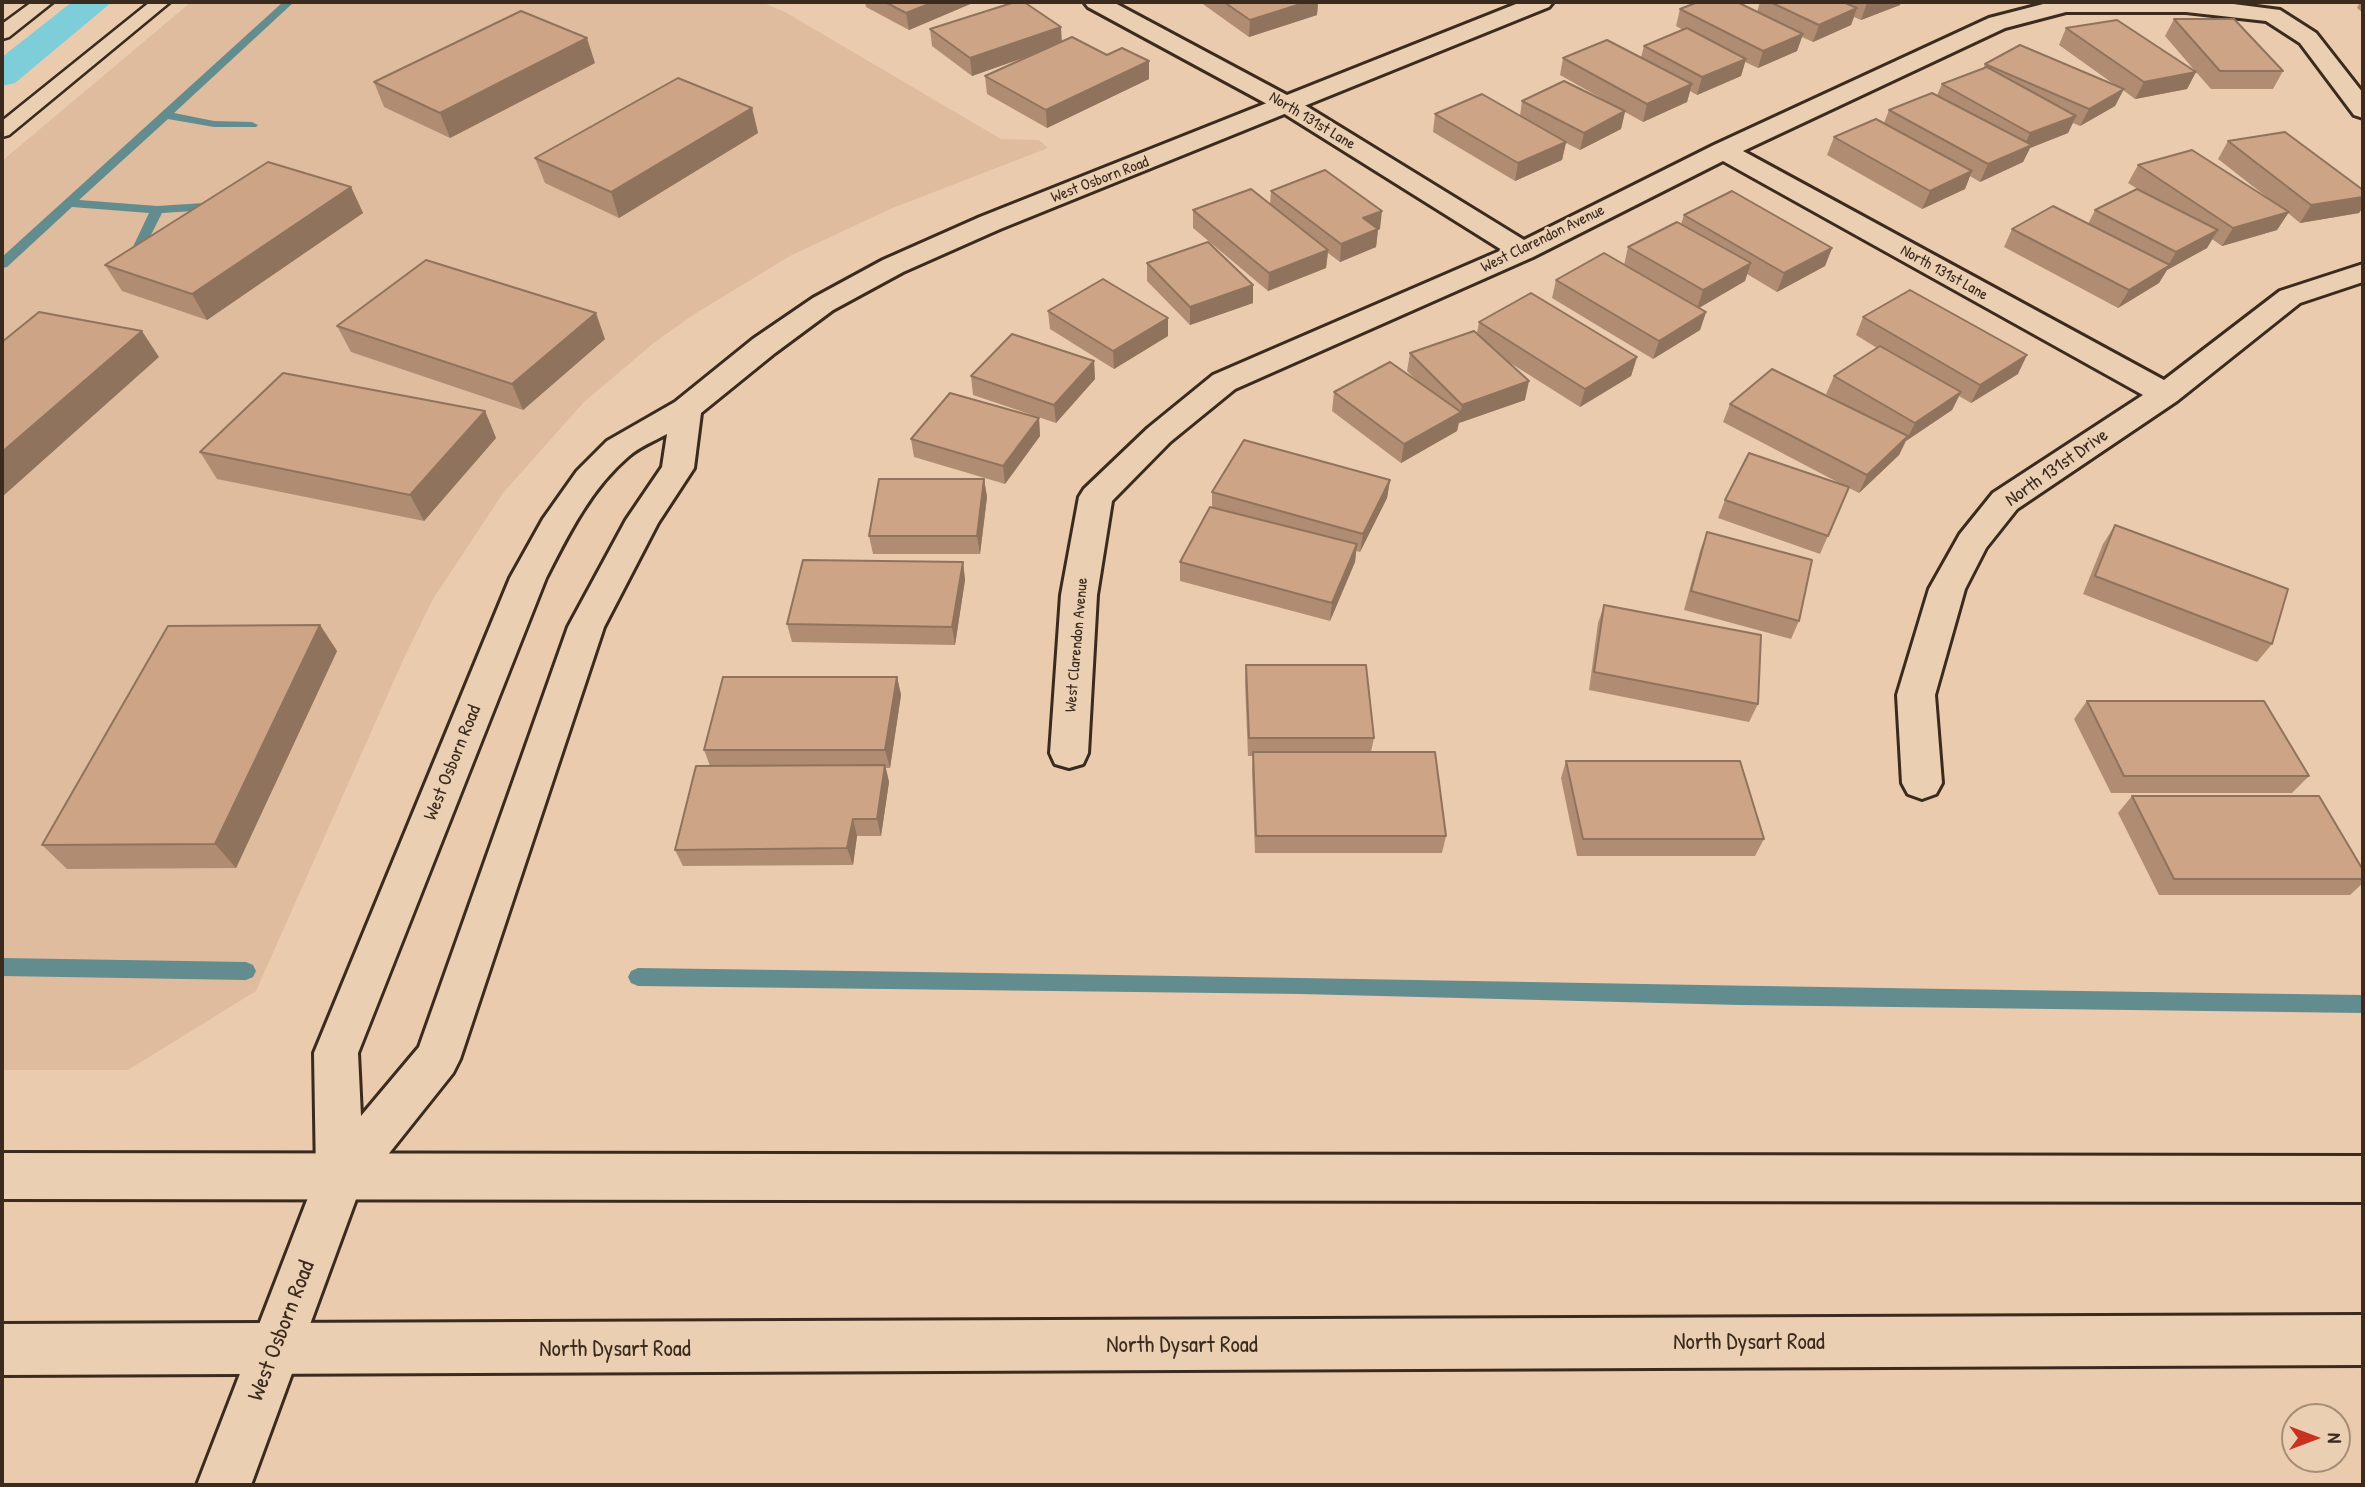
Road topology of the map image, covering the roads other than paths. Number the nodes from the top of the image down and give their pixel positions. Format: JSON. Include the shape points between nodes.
{"nodes":[{"id":1,"x":44,"y":2,"type":"edge"},
{"id":2,"x":161,"y":2,"type":"edge"},
{"id":3,"x":1096,"y":2,"type":"edge"},
{"id":4,"x":1541,"y":2,"type":"edge"},
{"id":5,"x":2,"y":33,"type":"edge"},
{"id":6,"x":1289,"y":106,"type":"junction"},
{"id":7,"x":2363,"y":110,"type":"edge"},
{"id":8,"x":2,"y":131,"type":"edge"},
{"id":9,"x":1723,"y":151,"type":"junction"},
{"id":10,"x":1522,"y":251,"type":"junction"},
{"id":11,"x":2363,"y":273,"type":"edge"},
{"id":12,"x":2165,"y":394,"type":"junction"},
{"id":13,"x":686,"y":409,"type":"junction"},
{"id":14,"x":1069,"y":753,"type":"dead end"},
{"id":15,"x":1922,"y":783,"type":"dead end"},
{"id":16,"x":2,"y":1176,"type":"edge"},
{"id":17,"x":341,"y":1177,"type":"junction"},
{"id":18,"x":2363,"y":1179,"type":"edge"},
{"id":19,"x":2363,"y":1339,"type":"edge"},
{"id":20,"x":2,"y":1350,"type":"edge"},
{"id":21,"x":275,"y":1351,"type":"junction"},
{"id":22,"x":224,"y":1485,"type":"edge"}],
"edges":[{"from":1,"to":5,"type":"lane"},
{"from":2,"to":8,"type":"lane"},
{"from":3,"to":6,"type":"street","name":"North 131st Lane"},
{"from":4,"to":6,"type":"street","name":"West Osborn Road"},
{"from":6,"to":10,"type":"street","name":"North 131st Lane"},
{"from":6,"to":13,"type":"street","name":"West Osborn Road","via":[[990,223],[893,267],[813,311]]},
{"from":7,"to":9,"type":"street","name":"West Clarendon Avenue","via":[[2308,38],[2272,15],[2186,5],[2065,5],[1997,23]]},
{"from":9,"to":10,"type":"street","name":"West Clarendon Avenue"},
{"from":9,"to":12,"type":"street","name":"North 131st Lane"},
{"from":10,"to":14,"type":"street","name":"West Clarendon Avenue","via":[[1224,382],[1159,435],[1096,497],[1079,595]]},
{"from":11,"to":12,"type":"street","name":"North 131st Drive","via":[[2290,297]]},
{"from":12,"to":15,"type":"street","name":"North 131st Drive","via":[[2005,500],[1972,542],[1947,589],[1916,695]]},
{"from":13,"to":17,"type":"street","name":"West Osborn Road","via":[[678,468],[631,541],[586,627],[437,1059]]},
{"from":13,"to":17,"type":"street","name":"West Osborn Road","via":[[618,448],[589,479],[555,527],[528,578],[336,1053]]},
{"from":16,"to":17,"type":"street"},
{"from":17,"to":18,"type":"street"},
{"from":17,"to":21,"type":"street","name":"West Osborn Road"},
{"from":19,"to":21,"type":"street","name":"North Dysart Road"},
{"from":20,"to":21,"type":"street","name":"North Dysart Road"},
{"from":21,"to":22,"type":"street","name":"West Osborn Road"}]}
